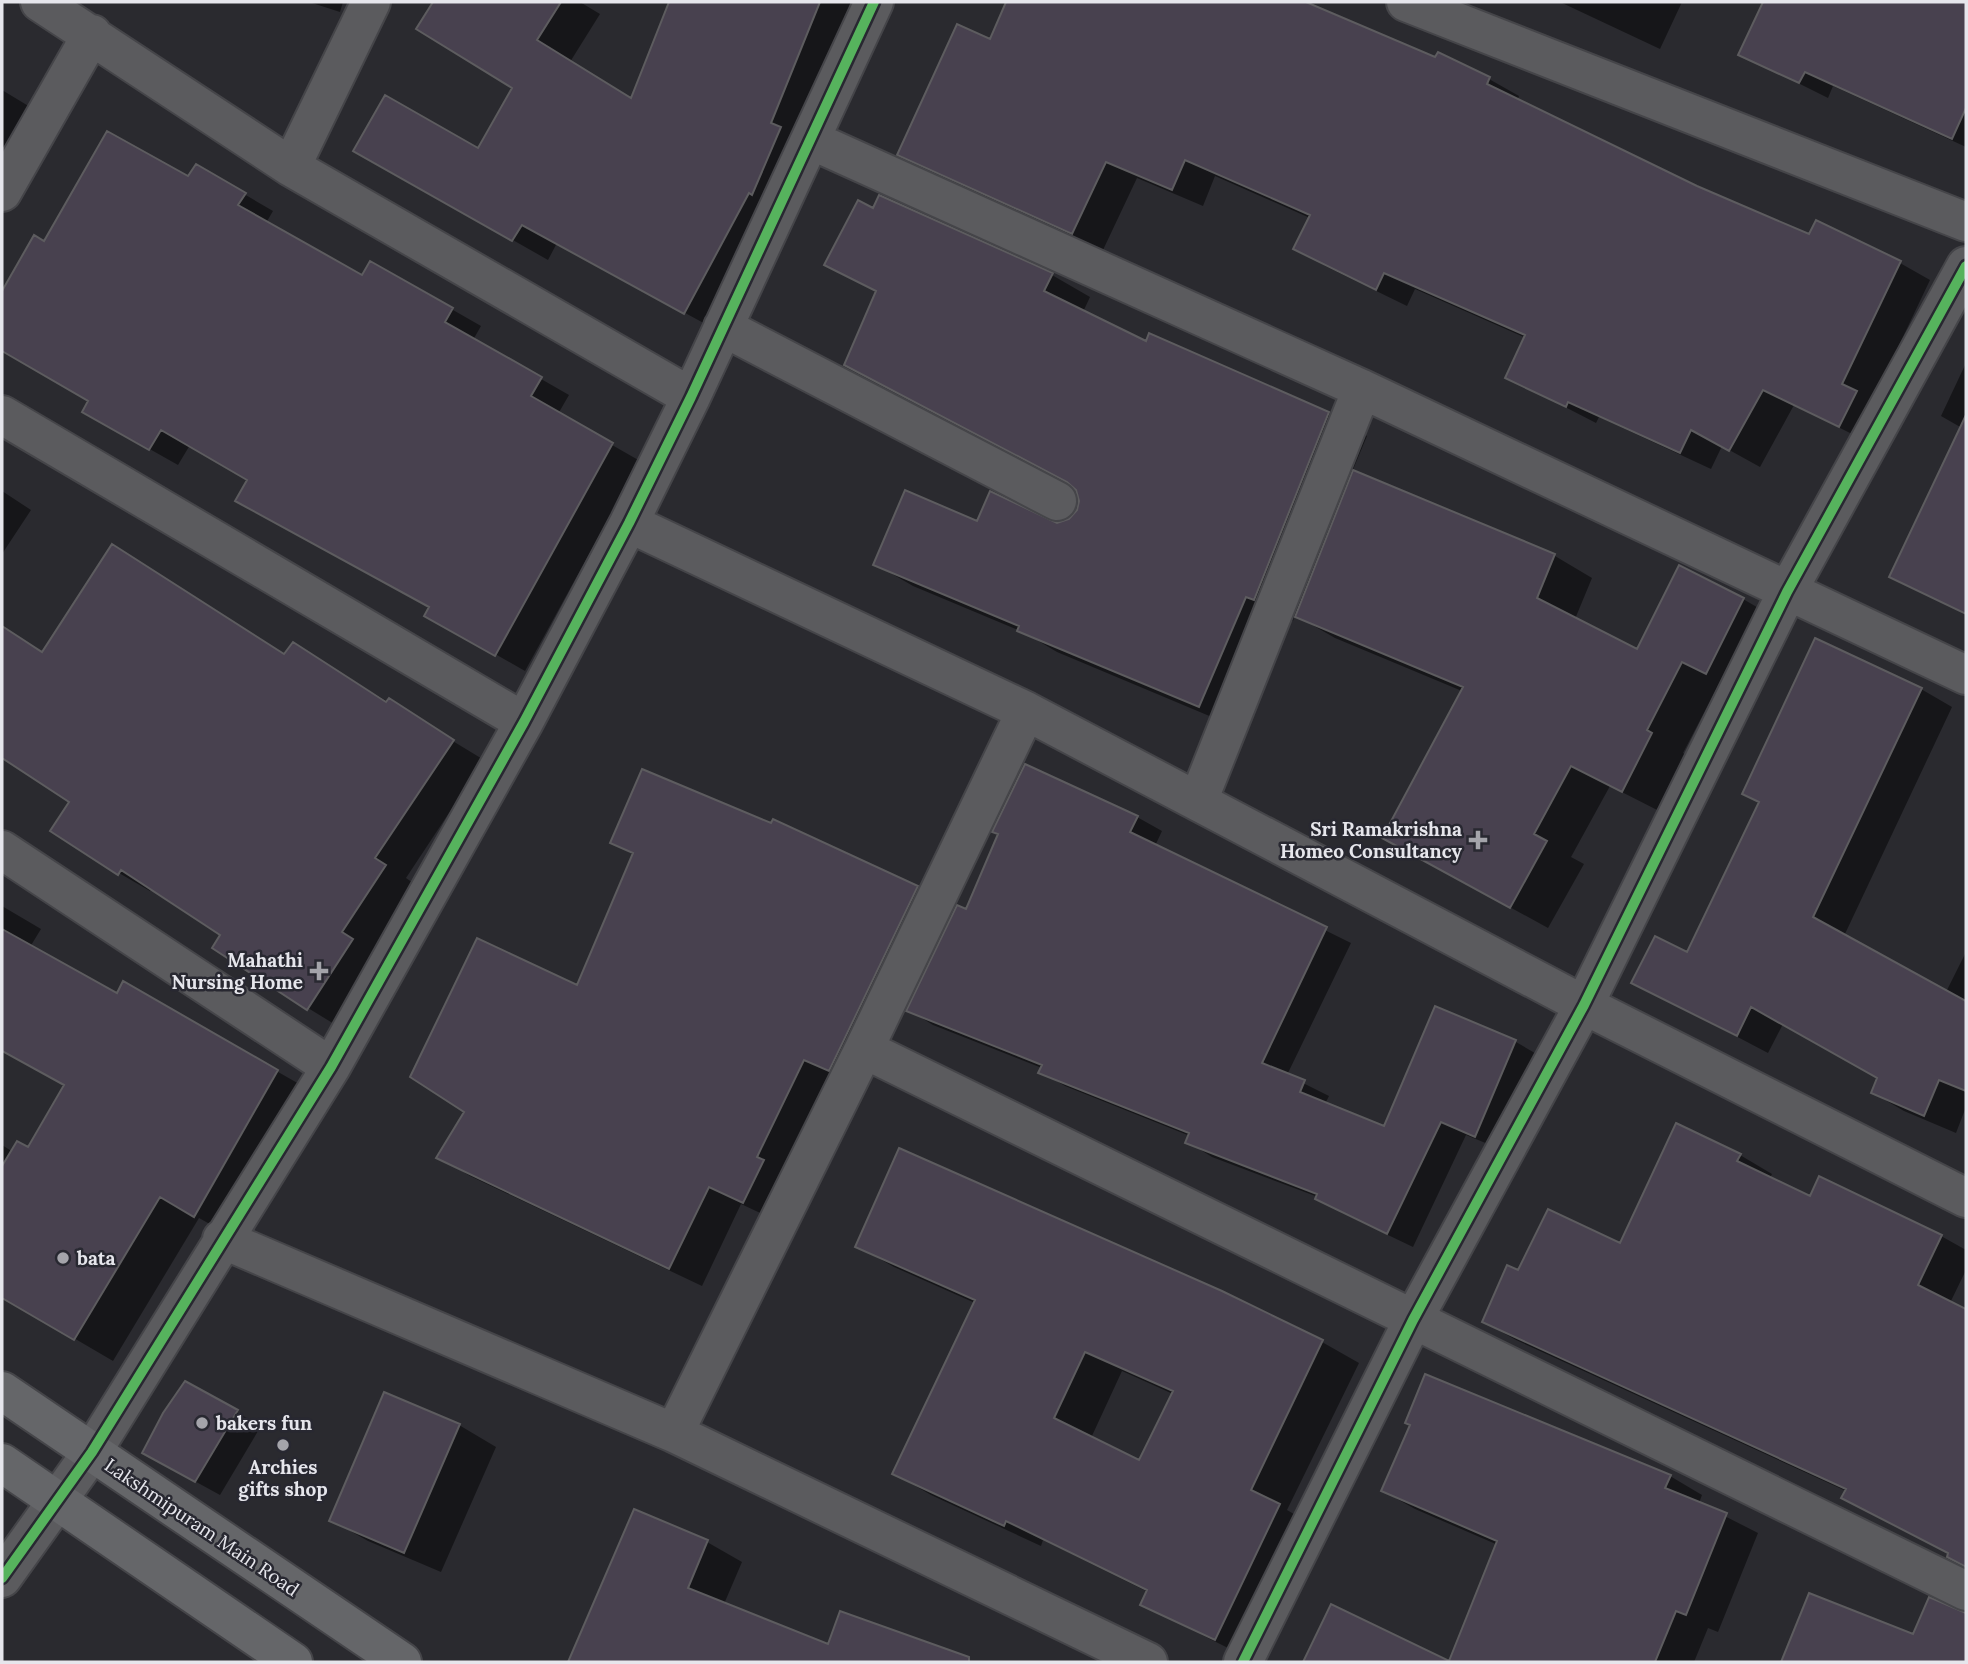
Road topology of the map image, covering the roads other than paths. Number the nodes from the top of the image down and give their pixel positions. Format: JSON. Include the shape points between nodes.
{"nodes":[{"id":1,"x":40,"y":2,"type":"edge"},
{"id":2,"x":372,"y":2,"type":"edge"},
{"id":3,"x":874,"y":2,"type":"edge"},
{"id":4,"x":1406,"y":2,"type":"edge"},
{"id":5,"x":92,"y":34,"type":"junction"},
{"id":6,"x":811,"y":140,"type":"junction"},
{"id":7,"x":291,"y":167,"type":"junction"},
{"id":8,"x":2,"y":192,"type":"edge"},
{"id":9,"x":1966,"y":222,"type":"edge"},
{"id":10,"x":1966,"y":266,"type":"edge"},
{"id":11,"x":723,"y":327,"type":"junction"},
{"id":12,"x":1362,"y":389,"type":"junction"},
{"id":13,"x":691,"y":397,"type":"junction"},
{"id":14,"x":2,"y":415,"type":"edge"},
{"id":15,"x":1057,"y":501,"type":"dead end"},
{"id":16,"x":629,"y":523,"type":"junction"},
{"id":17,"x":1787,"y":592,"type":"junction"},
{"id":18,"x":1966,"y":676,"type":"edge"},
{"id":19,"x":1026,"y":711,"type":"junction"},
{"id":20,"x":524,"y":722,"type":"junction"},
{"id":21,"x":1198,"y":801,"type":"junction"},
{"id":22,"x":2,"y":850,"type":"edge"},
{"id":23,"x":1584,"y":1005,"type":"junction"},
{"id":24,"x":864,"y":1049,"type":"junction"},
{"id":25,"x":331,"y":1067,"type":"junction"},
{"id":26,"x":1966,"y":1198,"type":"edge"},
{"id":27,"x":222,"y":1240,"type":"junction"},
{"id":28,"x":1413,"y":1320,"type":"junction"},
{"id":29,"x":2,"y":1391,"type":"edge"},
{"id":30,"x":674,"y":1433,"type":"junction"},
{"id":31,"x":92,"y":1452,"type":"junction"},
{"id":32,"x":2,"y":1463,"type":"edge"},
{"id":33,"x":57,"y":1501,"type":"junction"},
{"id":34,"x":2,"y":1578,"type":"edge"},
{"id":35,"x":1966,"y":1591,"type":"edge"},
{"id":36,"x":293,"y":1662,"type":"edge"},
{"id":37,"x":402,"y":1662,"type":"edge"},
{"id":38,"x":1148,"y":1662,"type":"edge"},
{"id":39,"x":1243,"y":1662,"type":"edge"}],
"edges":[{"from":1,"to":5,"type":"street"},
{"from":2,"to":7,"type":"street"},
{"from":3,"to":6,"type":"street"},
{"from":4,"to":9,"type":"street"},
{"from":5,"to":7,"type":"street"},
{"from":5,"to":8,"type":"street"},
{"from":6,"to":11,"type":"street"},
{"from":6,"to":12,"type":"street"},
{"from":7,"to":13,"type":"street"},
{"from":10,"to":17,"type":"street"},
{"from":11,"to":13,"type":"street"},
{"from":11,"to":15,"type":"street"},
{"from":12,"to":17,"type":"street"},
{"from":12,"to":21,"type":"street"},
{"from":13,"to":16,"type":"street"},
{"from":14,"to":20,"type":"street"},
{"from":16,"to":19,"type":"street"},
{"from":16,"to":20,"type":"street"},
{"from":17,"to":18,"type":"street"},
{"from":17,"to":23,"type":"street"},
{"from":19,"to":21,"type":"street"},
{"from":19,"to":24,"type":"street"},
{"from":20,"to":25,"type":"street"},
{"from":21,"to":23,"type":"street"},
{"from":22,"to":25,"type":"street"},
{"from":23,"to":26,"type":"street"},
{"from":23,"to":28,"type":"street"},
{"from":24,"to":28,"type":"street"},
{"from":24,"to":30,"type":"street"},
{"from":25,"to":27,"type":"street"},
{"from":27,"to":30,"type":"street"},
{"from":27,"to":31,"type":"street"},
{"from":28,"to":35,"type":"street"},
{"from":28,"to":39,"type":"street"},
{"from":29,"to":31,"type":"main road","name":"Lakshmipuram Main Road"},
{"from":30,"to":38,"type":"street"},
{"from":31,"to":33,"type":"street"},
{"from":31,"to":37,"type":"main road","name":"Lakshmipuram Main Road"},
{"from":32,"to":33,"type":"main road"},
{"from":33,"to":34,"type":"street"},
{"from":33,"to":36,"type":"main road"}]}
